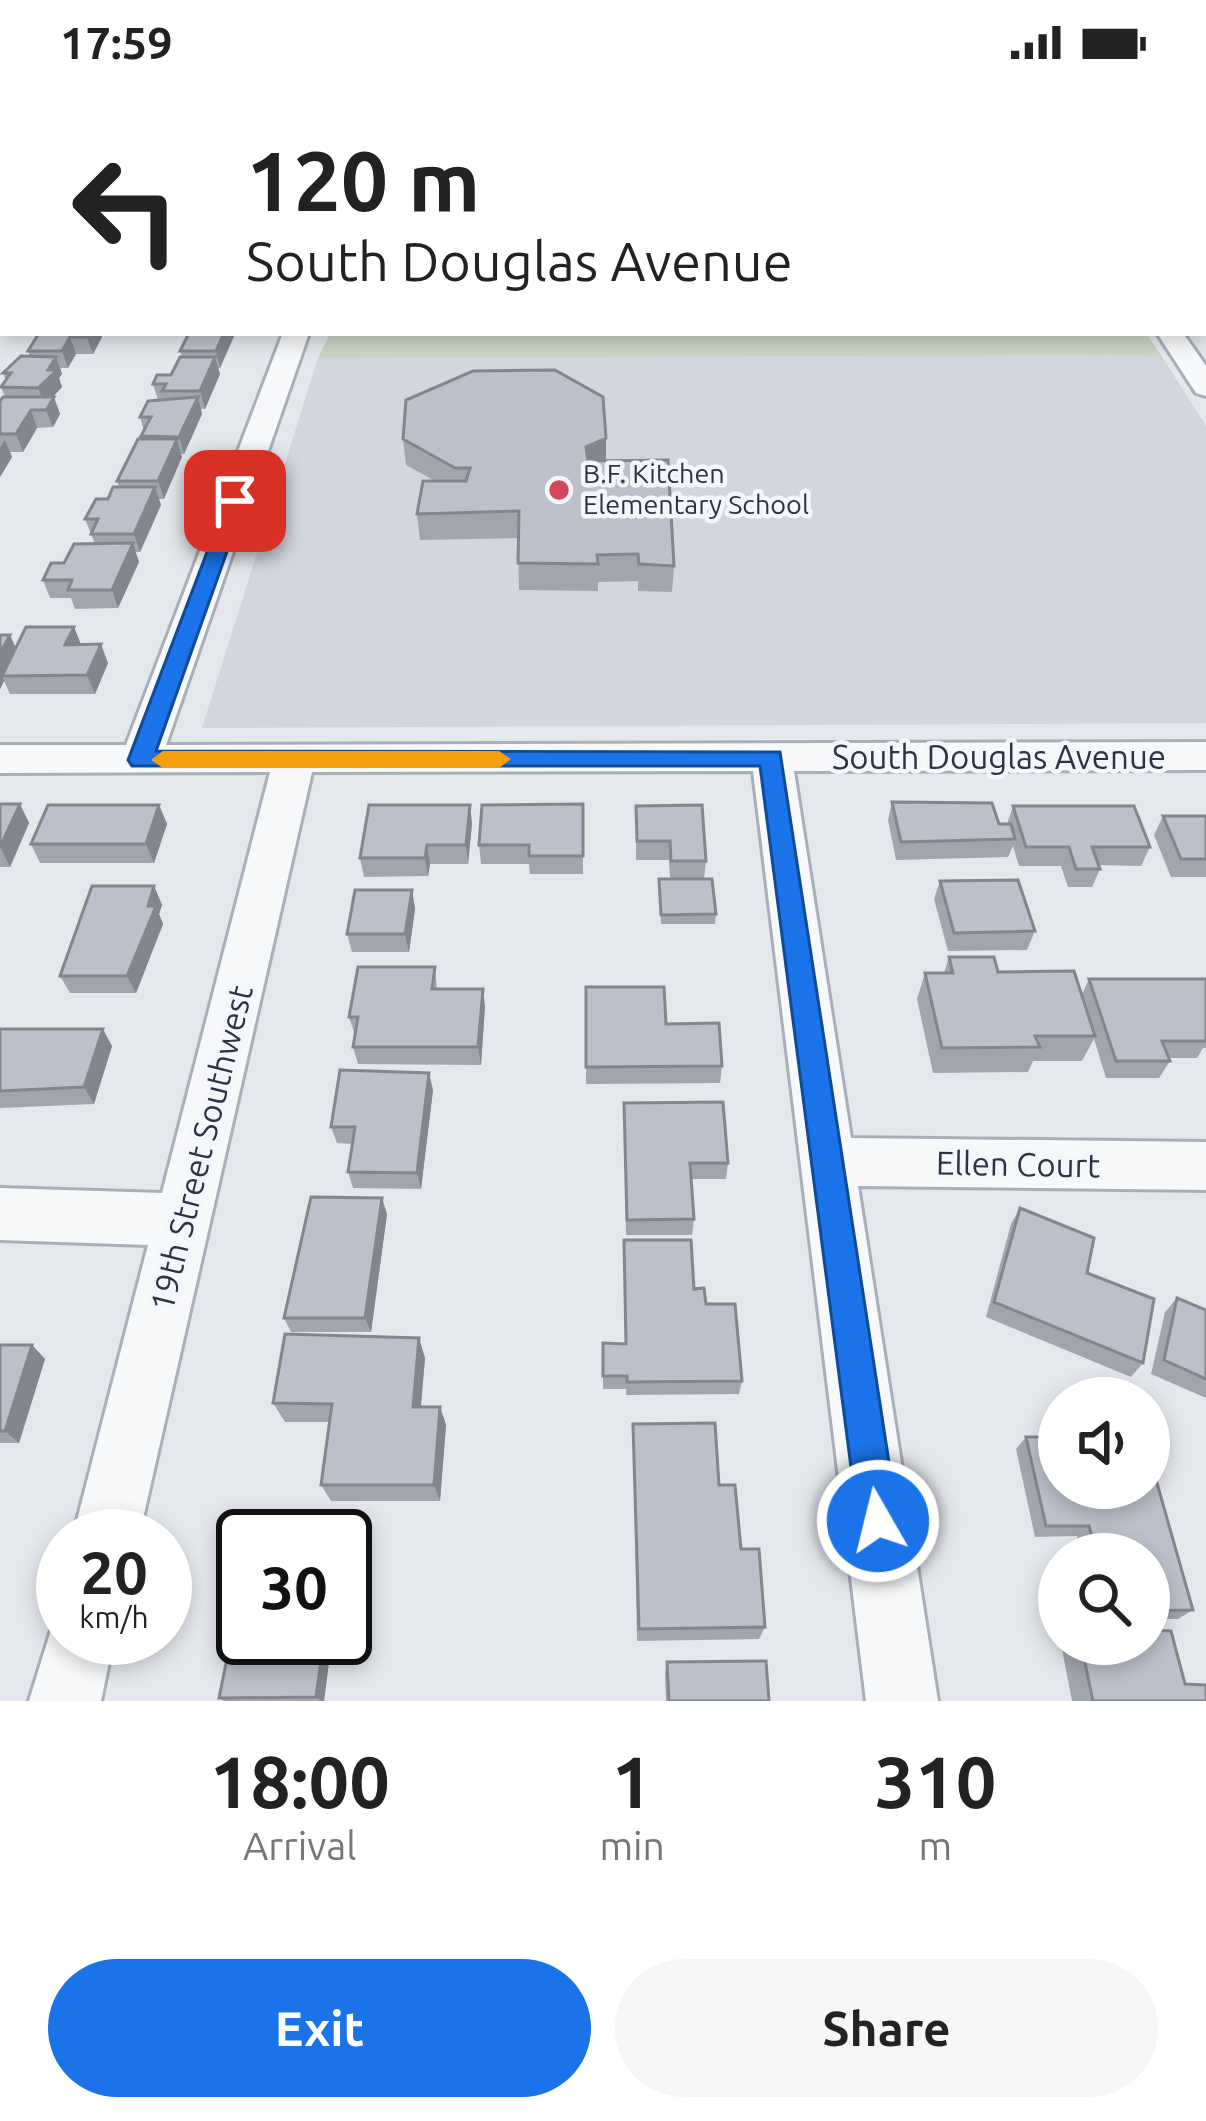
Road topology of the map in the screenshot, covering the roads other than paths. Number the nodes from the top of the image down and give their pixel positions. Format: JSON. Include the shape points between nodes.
{"nodes":[{"id":1,"x":295,"y":336,"type":"edge"},
{"id":2,"x":1172,"y":336,"type":"edge"},
{"id":3,"x":1206,"y":387,"type":"edge"},
{"id":4,"x":1206,"y":756,"type":"edge"},
{"id":5,"x":772,"y":758,"type":"junction"},
{"id":6,"x":0,"y":759,"type":"edge"},
{"id":7,"x":140,"y":760,"type":"junction"},
{"id":8,"x":294,"y":760,"type":"junction"},
{"id":9,"x":830,"y":1162,"type":"junction"},
{"id":10,"x":1206,"y":1166,"type":"edge"},
{"id":11,"x":0,"y":1214,"type":"edge"},
{"id":12,"x":185,"y":1220,"type":"junction"},
{"id":13,"x":113,"y":1509,"type":"edge"},
{"id":14,"x":74,"y":1665,"type":"edge"},
{"id":15,"x":65,"y":1701,"type":"edge"},
{"id":16,"x":902,"y":1701,"type":"edge"}],
"edges":[{"from":1,"to":7,"type":"street"},
{"from":2,"to":3,"type":"street"},
{"from":4,"to":5,"type":"street","name":"South Douglas Avenue"},
{"from":5,"to":8,"type":"street","name":"South Douglas Avenue"},
{"from":5,"to":9,"type":"street"},
{"from":6,"to":7,"type":"street","name":"South Douglas Avenue"},
{"from":7,"to":8,"type":"street","name":"South Douglas Avenue"},
{"from":8,"to":12,"type":"street","name":"19th Street Southwest"},
{"from":9,"to":10,"type":"street","name":"Ellen Court"},
{"from":9,"to":16,"type":"street"},
{"from":11,"to":12,"type":"street"},
{"from":12,"to":13,"type":"street","name":"19th Street Southwest"},
{"from":14,"to":15,"type":"street"}]}
